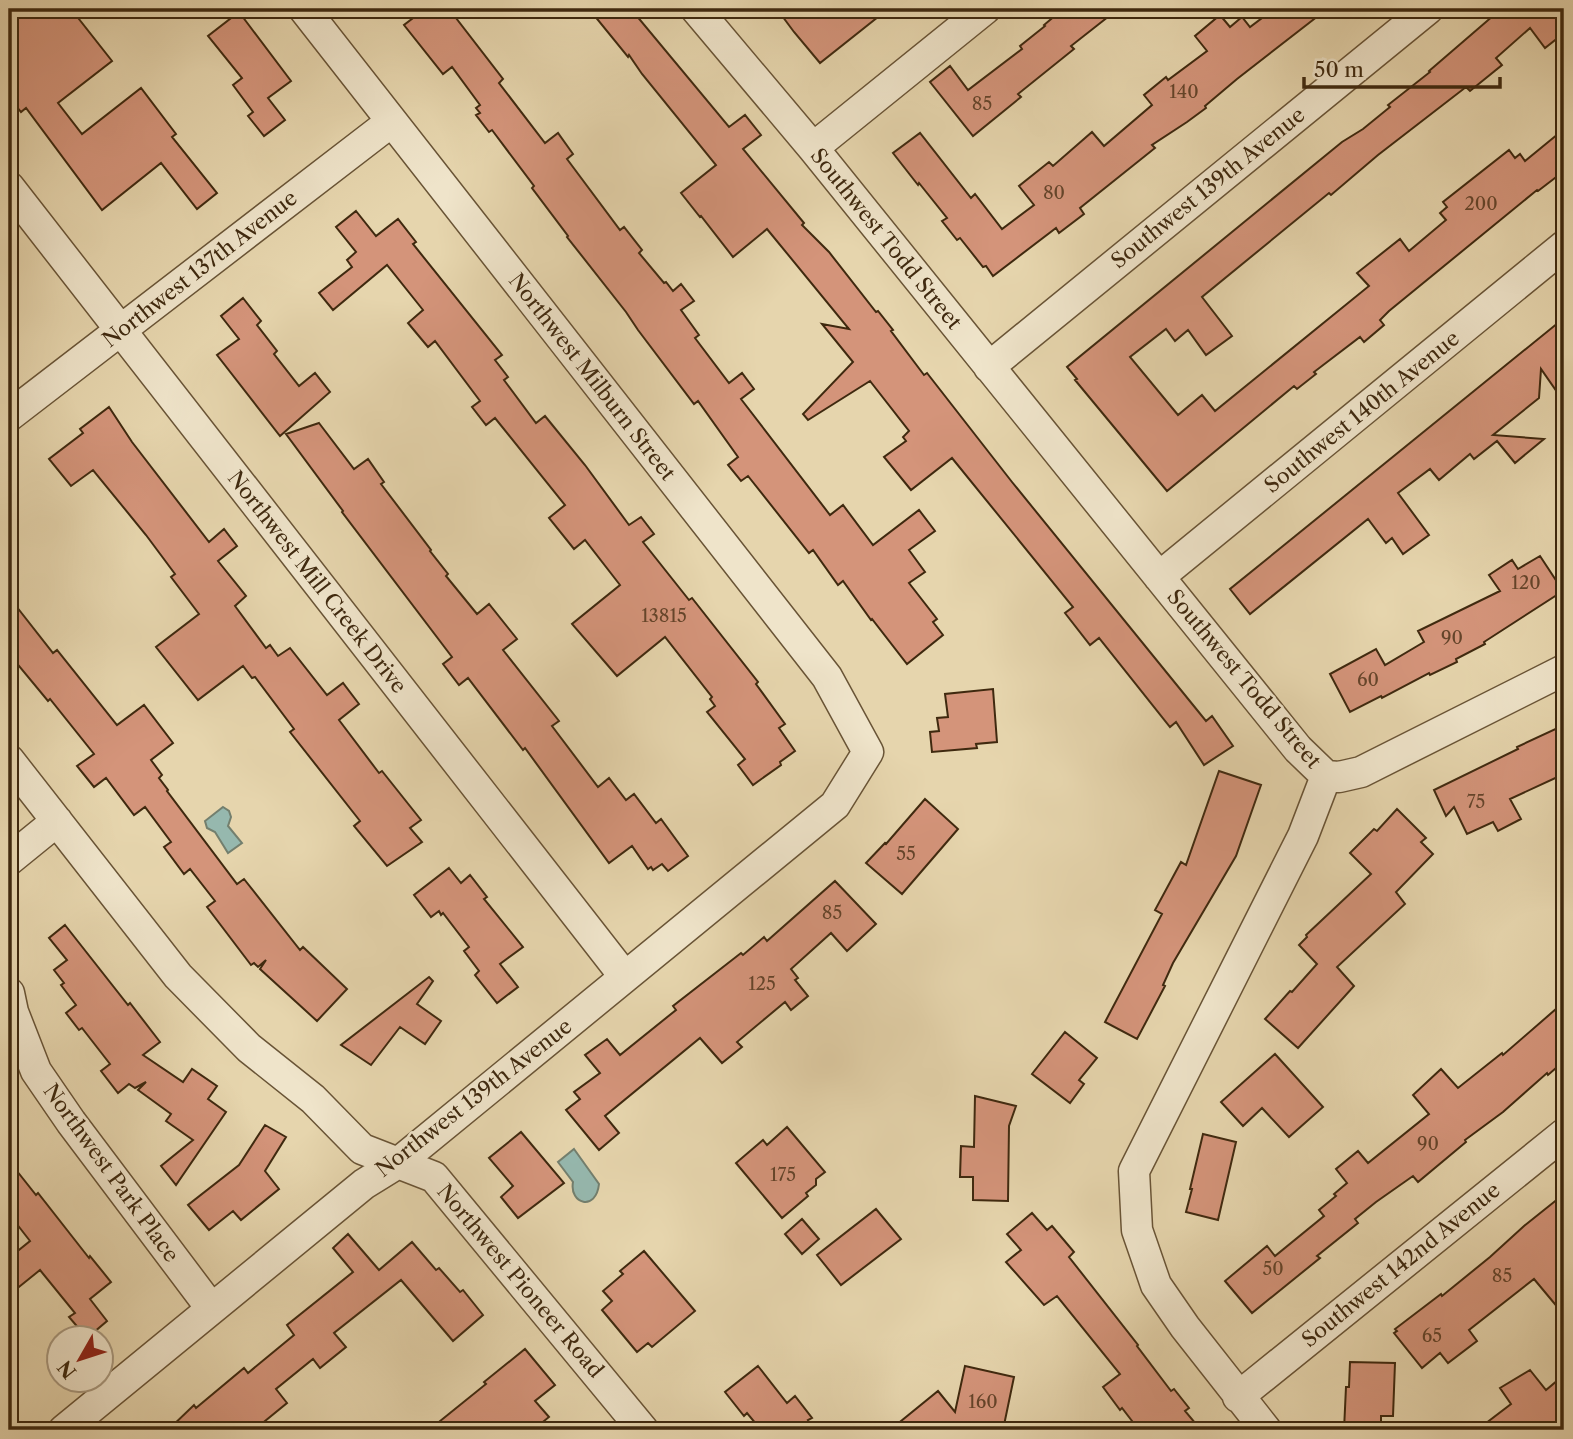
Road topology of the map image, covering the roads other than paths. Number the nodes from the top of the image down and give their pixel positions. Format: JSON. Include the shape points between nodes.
{"nodes":[{"id":1,"x":304,"y":9,"type":"edge"},
{"id":2,"x":696,"y":9,"type":"edge"},
{"id":3,"x":985,"y":9,"type":"edge"},
{"id":4,"x":1428,"y":9,"type":"edge"},
{"id":5,"x":391,"y":122,"type":"junction"},
{"id":6,"x":813,"y":148,"type":"junction"},
{"id":7,"x":9,"y":187,"type":"edge"},
{"id":8,"x":1564,"y":246,"type":"edge"},
{"id":9,"x":121,"y":330,"type":"junction"},
{"id":10,"x":989,"y":367,"type":"junction"},
{"id":11,"x":9,"y":416,"type":"edge"},
{"id":12,"x":1159,"y":577,"type":"junction"},
{"id":13,"x":1564,"y":670,"type":"edge"},
{"id":14,"x":868,"y":752,"type":"joint"},
{"id":15,"x":9,"y":760,"type":"edge"},
{"id":16,"x":1326,"y":776,"type":"junction"},
{"id":17,"x":57,"y":821,"type":"junction"},
{"id":18,"x":9,"y":860,"type":"edge"},
{"id":19,"x":625,"y":977,"type":"junction"},
{"id":20,"x":9,"y":993,"type":"edge"},
{"id":21,"x":1564,"y":1134,"type":"edge"},
{"id":22,"x":398,"y":1163,"type":"junction"},
{"id":23,"x":211,"y":1308,"type":"junction"},
{"id":24,"x":1238,"y":1396,"type":"junction"},
{"id":25,"x":638,"y":1429,"type":"edge"},
{"id":26,"x":64,"y":1430,"type":"edge"},
{"id":27,"x":1266,"y":1430,"type":"edge"}],
"edges":[{"from":1,"to":5,"type":"street","name":"Northwest Milburn Street"},
{"from":2,"to":6,"type":"street","name":"Southwest Todd Street"},
{"from":3,"to":6,"type":"street"},
{"from":4,"to":10,"type":"street","name":"Southwest 139th Avenue"},
{"from":5,"to":9,"type":"street","name":"Northwest 137th Avenue"},
{"from":5,"to":14,"type":"street","name":"Northwest Milburn Street","via":[[827,677]]},
{"from":6,"to":10,"type":"street","name":"Southwest Todd Street"},
{"from":7,"to":9,"type":"street","name":"Northwest Mill Creek Drive"},
{"from":8,"to":12,"type":"street","name":"Southwest 140th Avenue"},
{"from":9,"to":11,"type":"street","name":"Northwest 137th Avenue"},
{"from":9,"to":19,"type":"street","name":"Northwest Mill Creek Drive"},
{"from":10,"to":12,"type":"street","name":"Southwest Todd Street"},
{"from":12,"to":16,"type":"street","name":"Southwest Todd Street","via":[[1298,749]]},
{"from":13,"to":16,"type":"street","via":[[1361,772]]},
{"from":14,"to":19,"type":"street","name":"Northwest 139th Avenue","via":[[835,805]]},
{"from":15,"to":17,"type":"street","name":"Northwest Pioneer Road"},
{"from":16,"to":24,"type":"street","name":"Southwest Todd Street","via":[[1303,836],[1134,1171],[1138,1230],[1156,1285]]},
{"from":17,"to":18,"type":"street"},
{"from":17,"to":22,"type":"street","name":"Northwest Pioneer Road","via":[[178,976],[248,1048],[313,1099],[362,1149]]},
{"from":19,"to":22,"type":"street","name":"Northwest 139th Avenue"},
{"from":20,"to":23,"type":"street","name":"Northwest Park Place","via":[[36,1071]]},
{"from":21,"to":24,"type":"street","name":"Southwest 142nd Avenue"},
{"from":22,"to":23,"type":"street","name":"Northwest 139th Avenue","via":[[364,1184]]},
{"from":22,"to":25,"type":"street","name":"Northwest Pioneer Road","via":[[434,1177]]},
{"from":23,"to":26,"type":"street","name":"Northwest 139th Avenue"},
{"from":24,"to":27,"type":"street","name":"Southwest Todd Street"}]}
